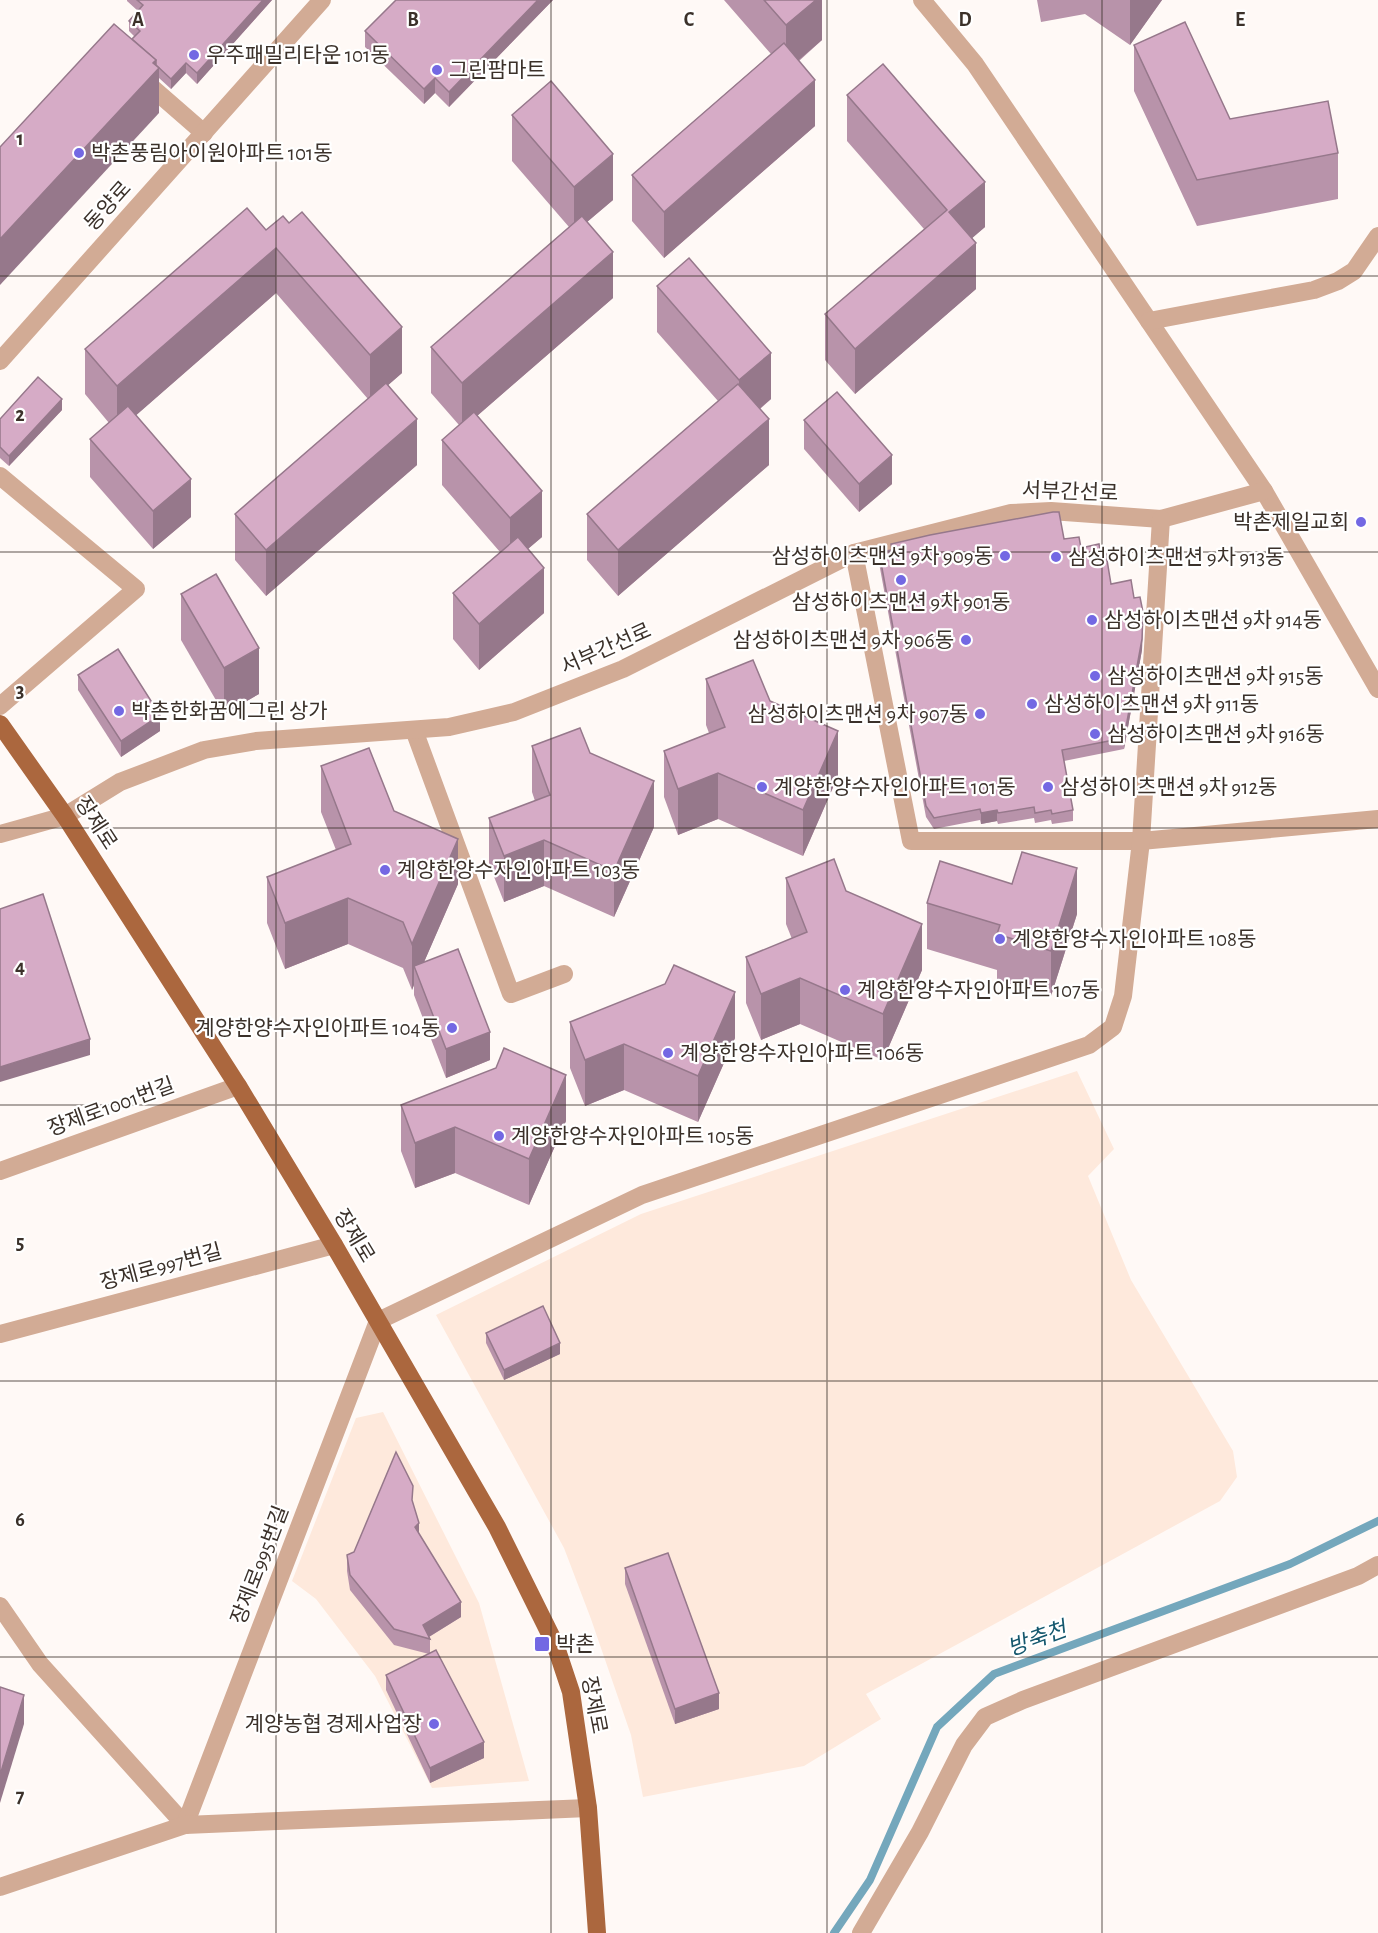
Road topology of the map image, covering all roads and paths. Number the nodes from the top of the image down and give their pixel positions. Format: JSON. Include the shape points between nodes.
{"nodes":[{"id":1,"x":322,"y":0,"type":"edge"},
{"id":2,"x":922,"y":0,"type":"edge"},
{"id":3,"x":126,"y":64,"type":"edge"},
{"id":4,"x":204,"y":133,"type":"junction"},
{"id":5,"x":1378,"y":236,"type":"edge"},
{"id":6,"x":1149,"y":321,"type":"junction"},
{"id":7,"x":0,"y":361,"type":"edge"},
{"id":8,"x":0,"y":477,"type":"edge"},
{"id":9,"x":1264,"y":491,"type":"junction"},
{"id":10,"x":1161,"y":519,"type":"junction"},
{"id":11,"x":854,"y":553,"type":"junction"},
{"id":12,"x":1378,"y":689,"type":"edge"},
{"id":13,"x":0,"y":706,"type":"edge"},
{"id":14,"x":0,"y":724,"type":"edge"},
{"id":15,"x":414,"y":730,"type":"junction"},
{"id":16,"x":65,"y":816,"type":"junction"},
{"id":17,"x":1378,"y":819,"type":"edge"},
{"id":18,"x":0,"y":834,"type":"edge"},
{"id":19,"x":1141,"y":841,"type":"junction"},
{"id":20,"x":564,"y":974,"type":"dead end"},
{"id":21,"x":238,"y":1086,"type":"junction"},
{"id":22,"x":0,"y":1171,"type":"edge"},
{"id":23,"x":334,"y":1245,"type":"junction"},
{"id":24,"x":378,"y":1321,"type":"junction"},
{"id":25,"x":0,"y":1334,"type":"edge"},
{"id":26,"x":1378,"y":1565,"type":"edge"},
{"id":27,"x":0,"y":1606,"type":"edge"},
{"id":28,"x":588,"y":1808,"type":"junction"},
{"id":29,"x":185,"y":1825,"type":"junction"},
{"id":30,"x":0,"y":1887,"type":"edge"},
{"id":31,"x":597,"y":1933,"type":"edge"},
{"id":32,"x":861,"y":1933,"type":"edge"}],
"edges":[{"from":1,"to":4,"type":"street","name":"동양로"},
{"from":2,"to":6,"type":"street","via":[[975,64]]},
{"from":3,"to":4,"type":"street"},
{"from":4,"to":7,"type":"street","name":"동양로"},
{"from":5,"to":6,"type":"street","via":[[1354,271],[1314,290]]},
{"from":6,"to":9,"type":"street"},
{"from":8,"to":13,"type":"street","via":[[136,590]]},
{"from":9,"to":10,"type":"street","name":"서부간선로"},
{"from":9,"to":12,"type":"street"},
{"from":10,"to":11,"type":"street","name":"서부간선로","via":[[1051,511],[1011,513]]},
{"from":10,"to":19,"type":"street"},
{"from":11,"to":15,"type":"street","name":"서부간선로","via":[[623,669],[514,712],[449,727]]},
{"from":11,"to":19,"type":"street","via":[[911,841]]},
{"from":14,"to":16,"type":"main road","name":"장제로"},
{"from":15,"to":16,"type":"street","name":"서부간선로","via":[[256,741],[204,750],[120,782]]},
{"from":15,"to":20,"type":"street","via":[[511,994]]},
{"from":16,"to":18,"type":"street","name":"서부간선로"},
{"from":16,"to":21,"type":"main road","name":"장제로"},
{"from":17,"to":19,"type":"street"},
{"from":19,"to":24,"type":"street","via":[[1124,996],[1113,1027],[1089,1044],[642,1195]]},
{"from":21,"to":22,"type":"street","name":"장제로1001번길"},
{"from":21,"to":23,"type":"main road","name":"장제로"},
{"from":23,"to":24,"type":"main road","name":"장제로"},
{"from":23,"to":25,"type":"street","name":"장제로997번길"},
{"from":24,"to":28,"type":"main road","name":"장제로","via":[[497,1527],[555,1644],[571,1692]]},
{"from":24,"to":29,"type":"street","name":"장제로995번길"},
{"from":26,"to":32,"type":"street","via":[[1358,1576],[985,1717],[964,1744],[920,1832]]},
{"from":27,"to":29,"type":"street","via":[[40,1664]]},
{"from":28,"to":29,"type":"street"},
{"from":28,"to":31,"type":"main road","name":"장제로"},
{"from":29,"to":30,"type":"street"}]}
